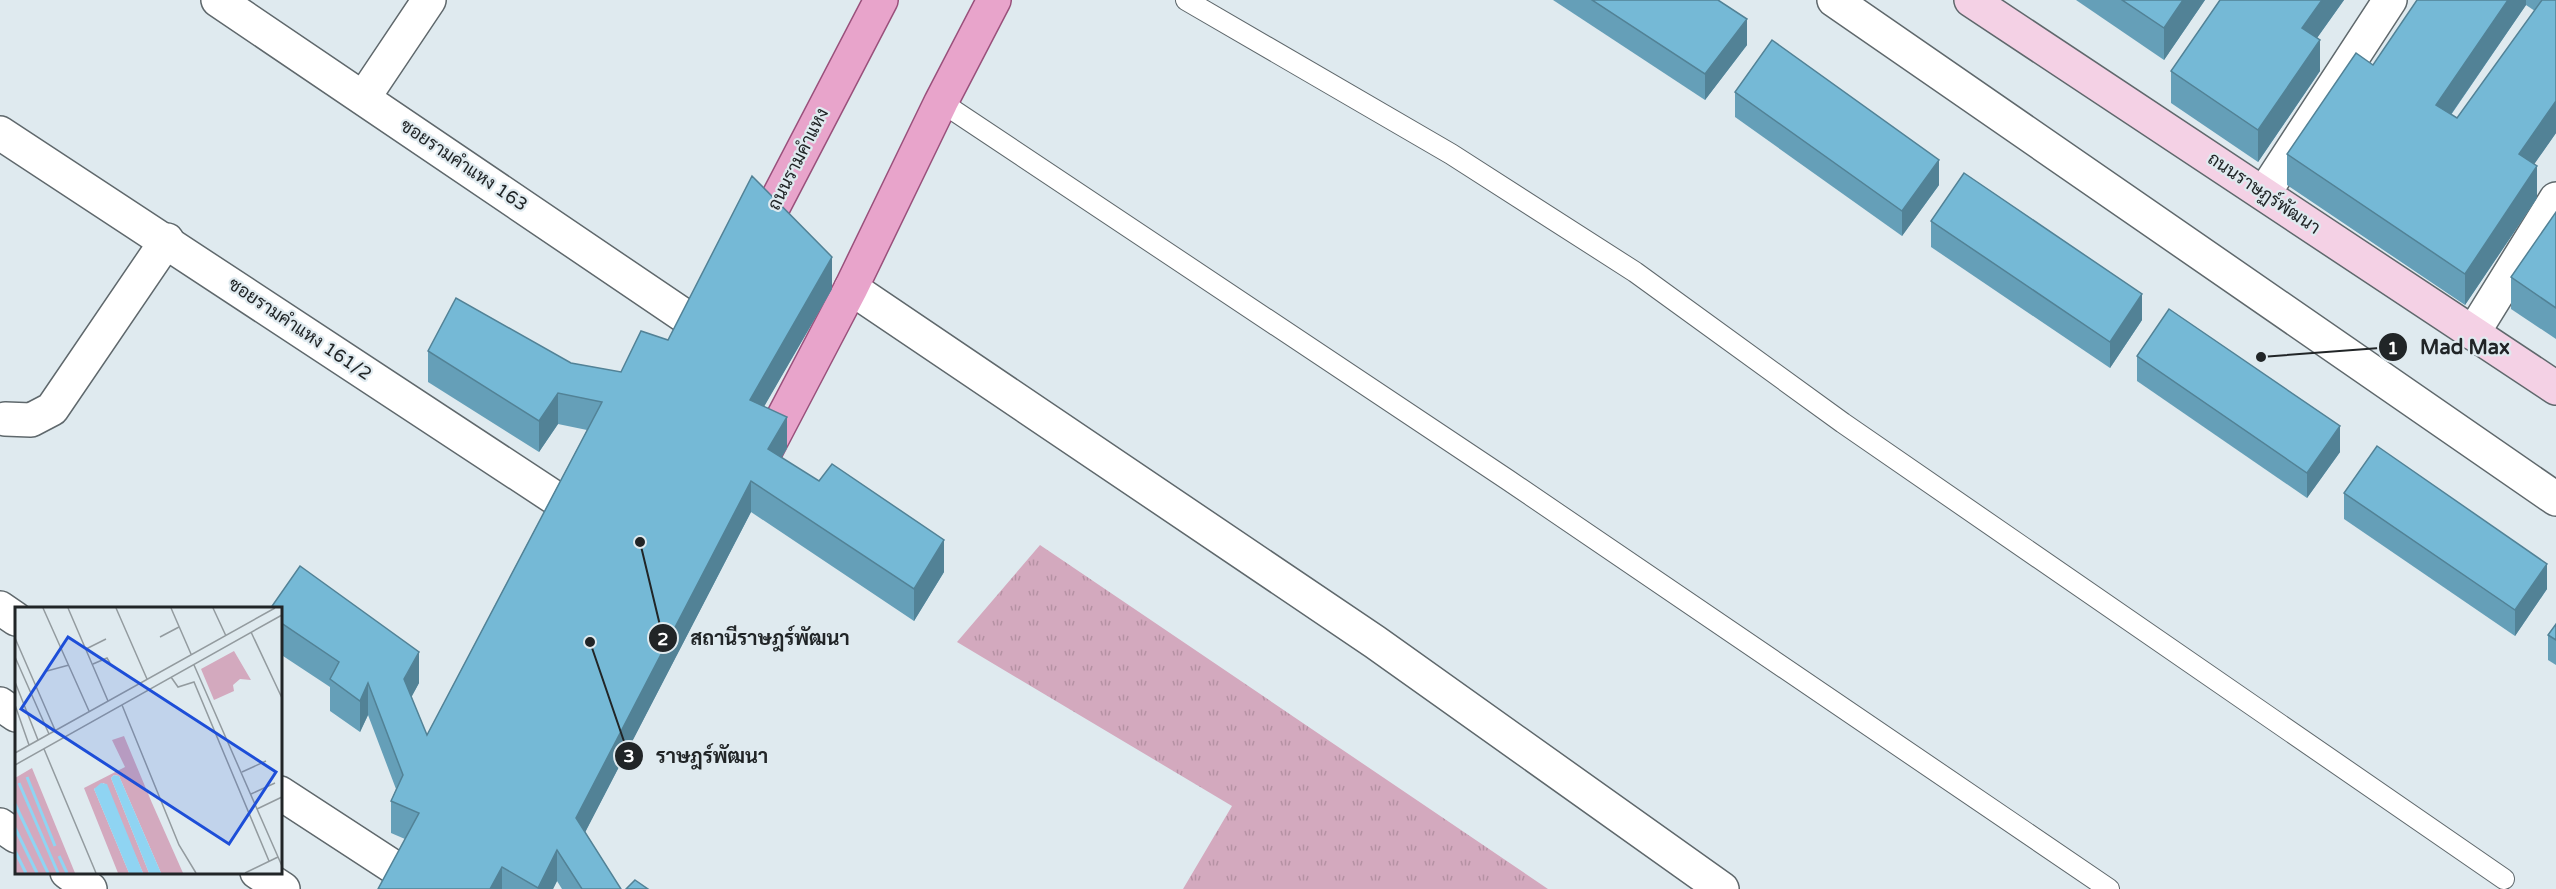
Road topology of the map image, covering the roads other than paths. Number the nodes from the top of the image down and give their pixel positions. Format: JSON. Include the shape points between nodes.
{"nodes":[{"id":1,"x":220,"y":0,"type":"edge"},
{"id":2,"x":429,"y":0,"type":"edge"},
{"id":3,"x":881,"y":0,"type":"edge"},
{"id":4,"x":994,"y":0,"type":"edge"},
{"id":5,"x":1186,"y":0,"type":"edge"},
{"id":6,"x":1834,"y":0,"type":"edge"},
{"id":7,"x":1971,"y":0,"type":"edge"},
{"id":8,"x":2390,"y":0,"type":"edge"},
{"id":9,"x":364,"y":97,"type":"junction"},
{"id":10,"x":941,"y":102,"type":"junction"},
{"id":11,"x":0,"y":133,"type":"edge"},
{"id":12,"x":2264,"y":193,"type":"junction"},
{"id":13,"x":2556,"y":200,"type":"edge"},
{"id":14,"x":167,"y":240,"type":"junction"},
{"id":15,"x":741,"y":270,"type":"edge"},
{"id":16,"x":852,"y":288,"type":"junction"},
{"id":17,"x":724,"y":301,"type":"edge"},
{"id":18,"x":708,"y":332,"type":"junction"},
{"id":19,"x":2473,"y":333,"type":"junction"},
{"id":20,"x":691,"y":363,"type":"edge"},
{"id":21,"x":2556,"y":388,"type":"edge"},
{"id":22,"x":5,"y":420,"type":"dead end"},
{"id":23,"x":751,"y":478,"type":"edge"},
{"id":24,"x":2556,"y":499,"type":"edge"},
{"id":25,"x":599,"y":527,"type":"edge"},
{"id":26,"x":0,"y":608,"type":"edge"},
{"id":27,"x":15,"y":618,"type":"edge"},
{"id":28,"x":0,"y":704,"type":"edge"},
{"id":29,"x":15,"y":714,"type":"edge"},
{"id":30,"x":282,"y":794,"type":"edge"},
{"id":31,"x":0,"y":825,"type":"edge"},
{"id":32,"x":15,"y":835,"type":"edge"},
{"id":33,"x":429,"y":848,"type":"edge"},
{"id":34,"x":68,"y":874,"type":"edge"},
{"id":35,"x":259,"y":874,"type":"edge"},
{"id":36,"x":2504,"y":879,"type":"dead end"},
{"id":37,"x":410,"y":884,"type":"edge"},
{"id":38,"x":90,"y":889,"type":"edge"},
{"id":39,"x":283,"y":889,"type":"edge"},
{"id":40,"x":1722,"y":889,"type":"edge"},
{"id":41,"x":2109,"y":889,"type":"edge"}],
"edges":[{"from":1,"to":9,"type":"street","name":"ซอยรามคำแหง 163"},
{"from":2,"to":9,"type":"street"},
{"from":3,"to":15,"type":"main road","name":"ถนนรามคำแหง"},
{"from":4,"to":10,"type":"main road"},
{"from":5,"to":36,"type":"lane","via":[[1451,154],[1635,272],[1843,423]]},
{"from":6,"to":24,"type":"street"},
{"from":7,"to":12,"type":"street","name":"ถนนราษฏร์พัฒนา"},
{"from":8,"to":12,"type":"street"},
{"from":9,"to":18,"type":"street","name":"ซอยรามคำแหง 163"},
{"from":10,"to":16,"type":"main road"},
{"from":10,"to":41,"type":"lane","via":[[1498,473]]},
{"from":11,"to":14,"type":"street","name":"ซอยรามคำแหง 161/2"},
{"from":12,"to":19,"type":"street","name":"ถนนราษฏร์พัฒนา"},
{"from":13,"to":19,"type":"street"},
{"from":14,"to":22,"type":"street","via":[[52,409],[31,420]]},
{"from":14,"to":25,"type":"street","name":"ซอยรามคำแหง 161/2"},
{"from":16,"to":23,"type":"main road"},
{"from":16,"to":40,"type":"street","via":[[1376,642]]},
{"from":17,"to":18,"type":"main road"},
{"from":18,"to":20,"type":"main road"},
{"from":19,"to":21,"type":"street","name":"ถนนราษฏร์พัฒนา"},
{"from":26,"to":27,"type":"street"},
{"from":28,"to":29,"type":"street"},
{"from":30,"to":37,"type":"street"},
{"from":31,"to":32,"type":"street"},
{"from":33,"to":37,"type":"main road"},
{"from":34,"to":38,"type":"street"},
{"from":35,"to":39,"type":"street"}]}
